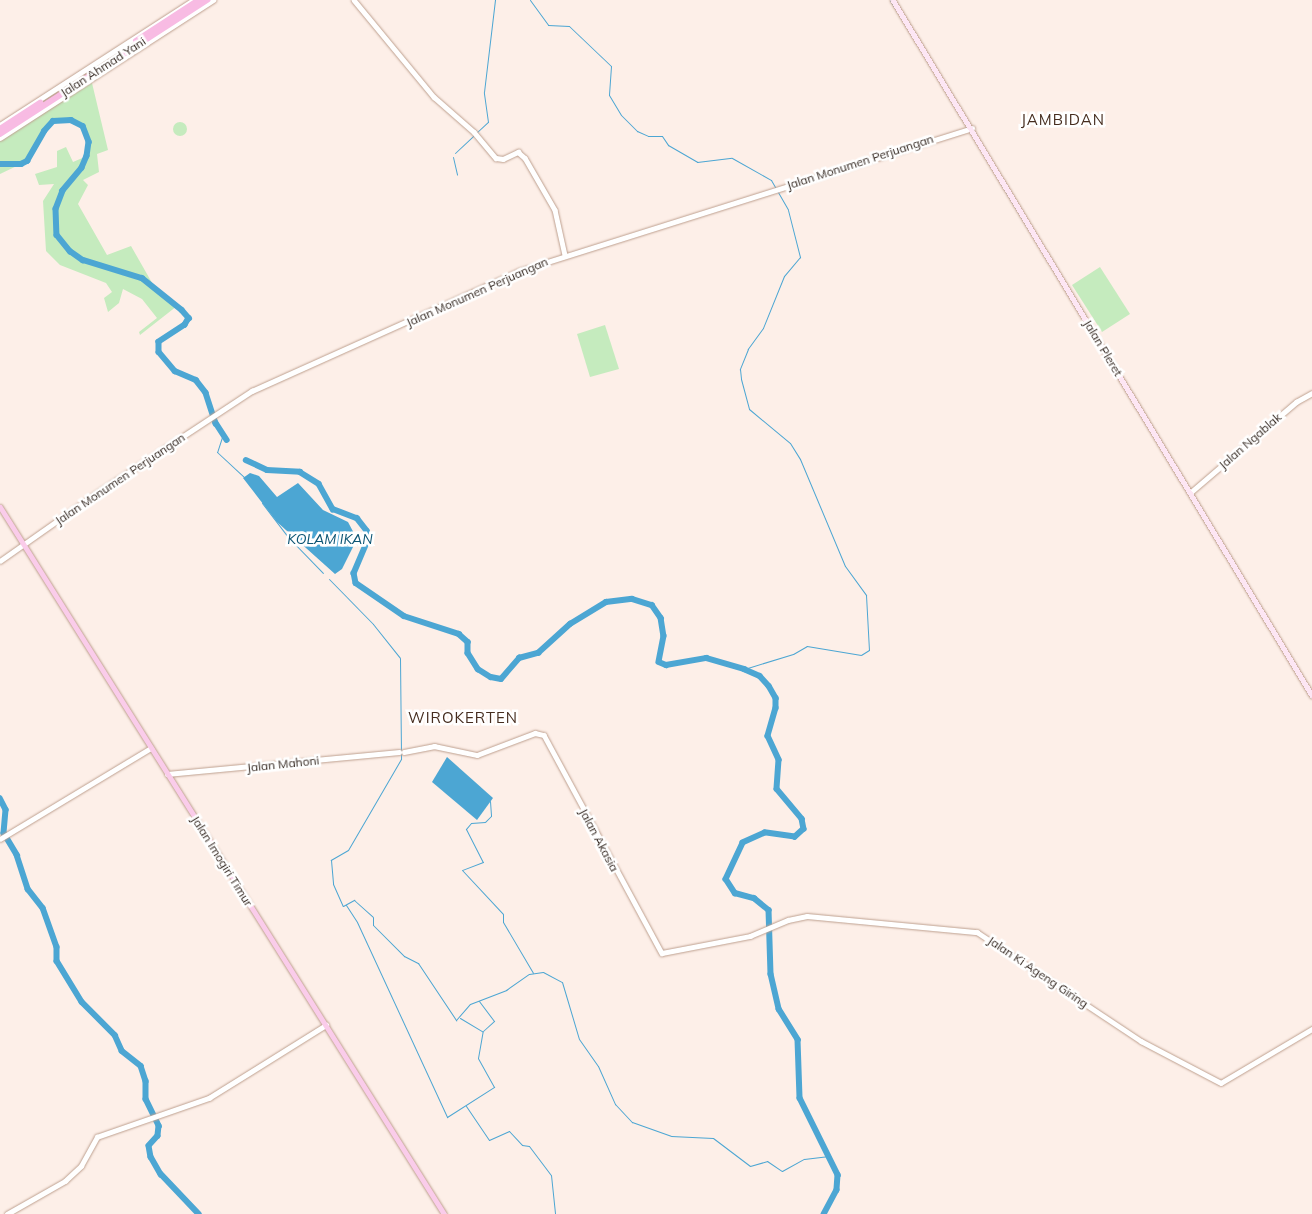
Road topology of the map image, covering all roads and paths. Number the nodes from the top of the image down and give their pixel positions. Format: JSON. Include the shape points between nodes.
{"nodes":[{"id":1,"x":193,"y":0,"type":"edge"},
{"id":2,"x":199,"y":0,"type":"edge"},
{"id":3,"x":207,"y":0,"type":"edge"},
{"id":4,"x":213,"y":0,"type":"edge"},
{"id":5,"x":354,"y":0,"type":"edge"},
{"id":6,"x":893,"y":0,"type":"edge"},
{"id":7,"x":180,"y":20,"type":"junction"},
{"id":8,"x":156,"y":26,"type":"junction"},
{"id":9,"x":88,"y":75,"type":"junction"},
{"id":10,"x":67,"y":88,"type":"junction"},
{"id":11,"x":0,"y":125,"type":"edge"},
{"id":12,"x":972,"y":128,"type":"junction"},
{"id":13,"x":0,"y":129,"type":"edge"},
{"id":14,"x":0,"y":136,"type":"edge"},
{"id":15,"x":565,"y":255,"type":"junction"},
{"id":16,"x":1312,"y":393,"type":"edge"},
{"id":17,"x":1190,"y":493,"type":"junction"},
{"id":18,"x":0,"y":507,"type":"edge"},
{"id":19,"x":24,"y":544,"type":"junction"},
{"id":20,"x":0,"y":561,"type":"edge"},
{"id":21,"x":1312,"y":695,"type":"edge"},
{"id":22,"x":538,"y":732,"type":"joint"},
{"id":23,"x":152,"y":748,"type":"junction"},
{"id":24,"x":167,"y":774,"type":"junction"},
{"id":25,"x":1,"y":839,"type":"edge"},
{"id":26,"x":659,"y":951,"type":"joint"},
{"id":27,"x":326,"y":1025,"type":"junction"},
{"id":28,"x":1312,"y":1029,"type":"edge"},
{"id":29,"x":7,"y":1214,"type":"edge"},
{"id":30,"x":444,"y":1214,"type":"edge"}],
"edges":[{"from":1,"to":8,"type":"street"},
{"from":2,"to":8,"type":"highway","name":"Jalan Ahmad Yani"},
{"from":3,"to":7,"type":"highway","name":"Jalan Ahmad Yani"},
{"from":4,"to":7,"type":"street"},
{"from":5,"to":15,"type":"street","via":[[434,97],[499,160],[518,152],[525,158],[556,210]]},
{"from":6,"to":12,"type":"main road","name":"Jalan Pleret"},
{"from":7,"to":9,"type":"highway","name":"Jalan Ahmad Yani"},
{"from":8,"to":9,"type":"highway","name":"Jalan Ahmad Yani"},
{"from":9,"to":10,"type":"highway","name":"Jalan Ahmad Yani"},
{"from":10,"to":11,"type":"street"},
{"from":10,"to":13,"type":"highway","name":"Jalan Ahmad Yani"},
{"from":10,"to":14,"type":"highway","name":"Jalan Ahmad Yani"},
{"from":12,"to":15,"type":"street","name":"Jalan Monumen Perjuangan"},
{"from":12,"to":17,"type":"main road","name":"Jalan Pleret"},
{"from":15,"to":19,"type":"street","name":"Jalan Monumen Perjuangan","via":[[519,271],[262,386]]},
{"from":16,"to":17,"type":"street","name":"Jalan Ngablak","via":[[1296,402]]},
{"from":17,"to":21,"type":"main road","name":"Jalan Pleret"},
{"from":18,"to":19,"type":"main road","name":"Jalan Imogiri Timur"},
{"from":19,"to":20,"type":"street","name":"Jalan Monumen Perjuangan"},
{"from":19,"to":23,"type":"main road","name":"Jalan Imogiri Timur"},
{"from":22,"to":24,"type":"street","name":"Jalan Mahoni","via":[[483,754],[434,746],[401,752]]},
{"from":22,"to":26,"type":"street","name":"Jalan Akasia","via":[[551,744]]},
{"from":23,"to":24,"type":"main road","name":"Jalan Imogiri Timur"},
{"from":23,"to":25,"type":"street"},
{"from":24,"to":27,"type":"main road","name":"Jalan Imogiri Timur"},
{"from":26,"to":28,"type":"street","name":"Jalan Ki Ageng Giring","via":[[664,954],[702,948],[758,934],[795,917],[820,915],[979,933],[1141,1041],[1221,1083]]},
{"from":27,"to":29,"type":"street","via":[[209,1098],[97,1137],[81,1166],[65,1181]]},
{"from":27,"to":30,"type":"main road","name":"Jalan Imogiri Timur"}]}
